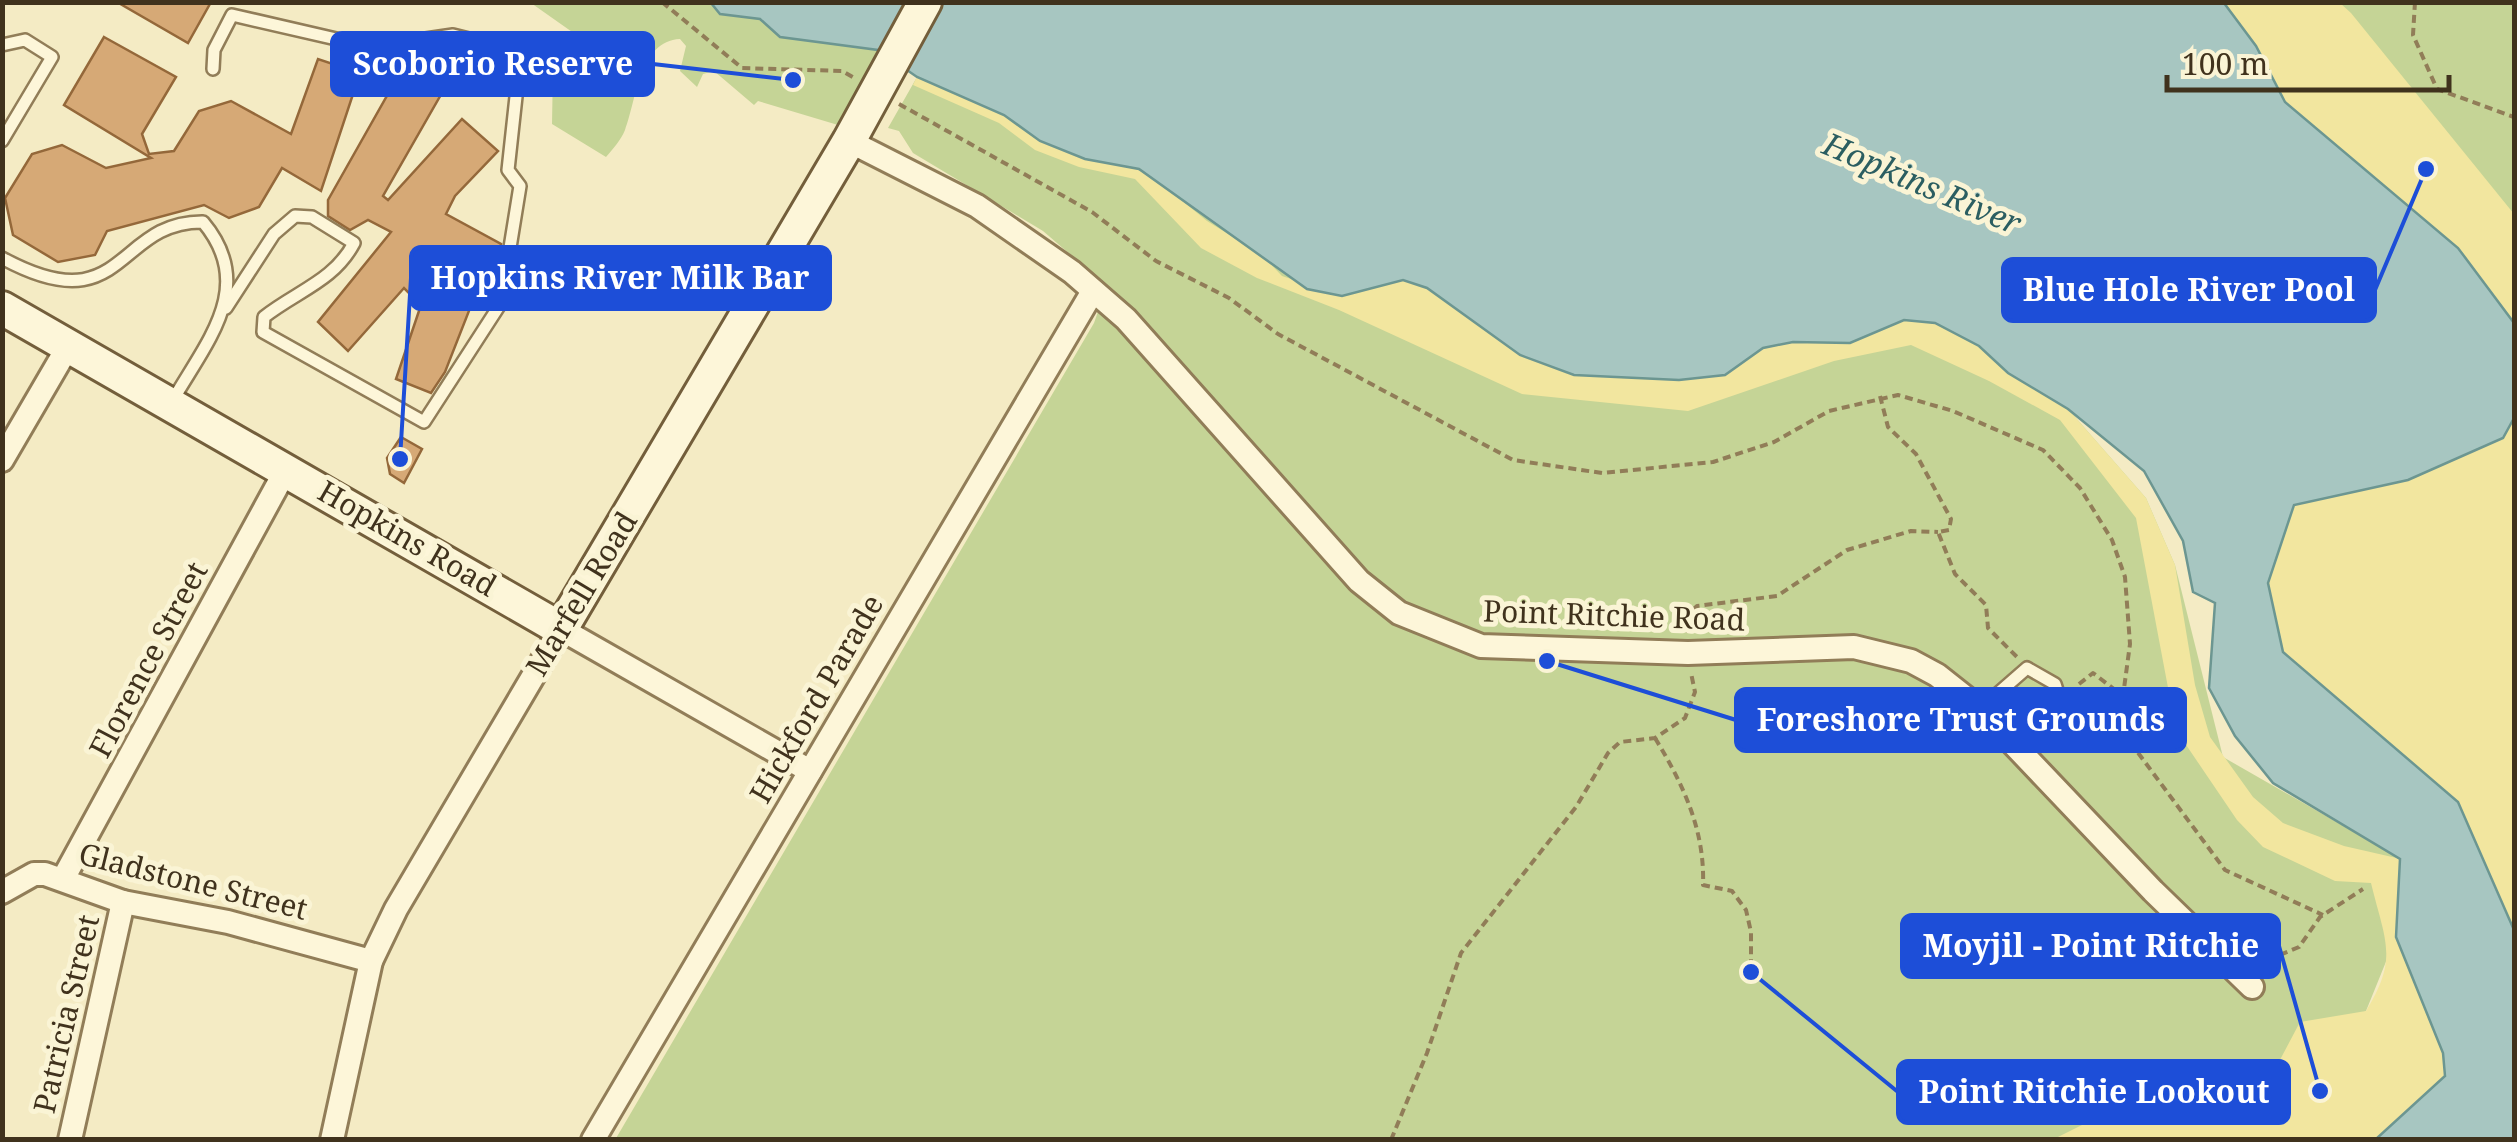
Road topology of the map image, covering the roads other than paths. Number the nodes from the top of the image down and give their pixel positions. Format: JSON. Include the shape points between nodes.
{"nodes":[{"id":1,"x":925,"y":2,"type":"edge"},
{"id":2,"x":2,"y":44,"type":"edge"},
{"id":3,"x":212,"y":69,"type":"dead end"},
{"id":4,"x":2,"y":141,"type":"edge"},
{"id":5,"x":849,"y":141,"type":"junction"},
{"id":6,"x":2,"y":258,"type":"edge"},
{"id":7,"x":1093,"y":290,"type":"junction"},
{"id":8,"x":2,"y":308,"type":"edge"},
{"id":9,"x":226,"y":308,"type":"junction"},
{"id":10,"x":69,"y":345,"type":"junction"},
{"id":11,"x":171,"y":404,"type":"junction"},
{"id":12,"x":2,"y":460,"type":"edge"},
{"id":13,"x":286,"y":468,"type":"junction"},
{"id":14,"x":560,"y":629,"type":"junction"},
{"id":15,"x":1980,"y":709,"type":"junction"},
{"id":16,"x":2018,"y":749,"type":"junction"},
{"id":17,"x":810,"y":771,"type":"junction"},
{"id":18,"x":64,"y":880,"type":"junction"},
{"id":19,"x":2,"y":892,"type":"edge"},
{"id":20,"x":124,"y":902,"type":"junction"},
{"id":21,"x":372,"y":960,"type":"junction"},
{"id":22,"x":2245,"y":979,"type":"road end"},
{"id":23,"x":70,"y":1140,"type":"edge"},
{"id":24,"x":332,"y":1140,"type":"edge"},
{"id":25,"x":593,"y":1140,"type":"edge"}],
"edges":[{"from":1,"to":5,"type":"street","name":"Marfell Road"},
{"from":2,"to":4,"type":"lane","via":[[25,40],[52,57]]},
{"from":3,"to":9,"type":"lane","via":[[232,14],[371,47],[453,35],[520,60],[508,170],[520,186],[502,303],[424,422],[262,332],[264,317],[300,289],[324,282],[354,243],[312,216],[295,216],[274,234]]},
{"from":5,"to":7,"type":"street","name":"Point Ritchie Road","via":[[976,206]]},
{"from":5,"to":14,"type":"street","name":"Marfell Road"},
{"from":6,"to":9,"type":"lane","via":[[39,278],[74,281],[108,274],[159,232],[203,222],[221,243]]},
{"from":7,"to":15,"type":"street","name":"Point Ritchie Road","via":[[1367,590],[1398,613],[1481,646],[1870,650],[1937,675]]},
{"from":7,"to":17,"type":"street","name":"Hickford Parade"},
{"from":8,"to":10,"type":"street","name":"Hopkins Road"},
{"from":9,"to":11,"type":"lane"},
{"from":10,"to":11,"type":"street","name":"Hopkins Road"},
{"from":10,"to":12,"type":"street"},
{"from":11,"to":13,"type":"street","name":"Hopkins Road"},
{"from":13,"to":14,"type":"street","name":"Hopkins Road"},
{"from":13,"to":18,"type":"street","name":"Florence Street"},
{"from":14,"to":17,"type":"street","name":"Hopkins Road"},
{"from":14,"to":21,"type":"street","name":"Marfell Road"},
{"from":15,"to":16,"type":"street","name":"Point Ritchie Road"},
{"from":15,"to":16,"type":"lane","via":[[2028,668],[2055,684],[2062,706]]},
{"from":16,"to":22,"type":"street","name":"Point Ritchie Road"},
{"from":17,"to":25,"type":"street","name":"Hickford Parade"},
{"from":18,"to":19,"type":"street","name":"Gladstone Street","via":[[34,874]]},
{"from":18,"to":20,"type":"street","name":"Gladstone Street"},
{"from":20,"to":21,"type":"street","name":"Gladstone Street"},
{"from":20,"to":23,"type":"street","name":"Patricia Street"},
{"from":21,"to":24,"type":"street","name":"Marfell Road"}]}
